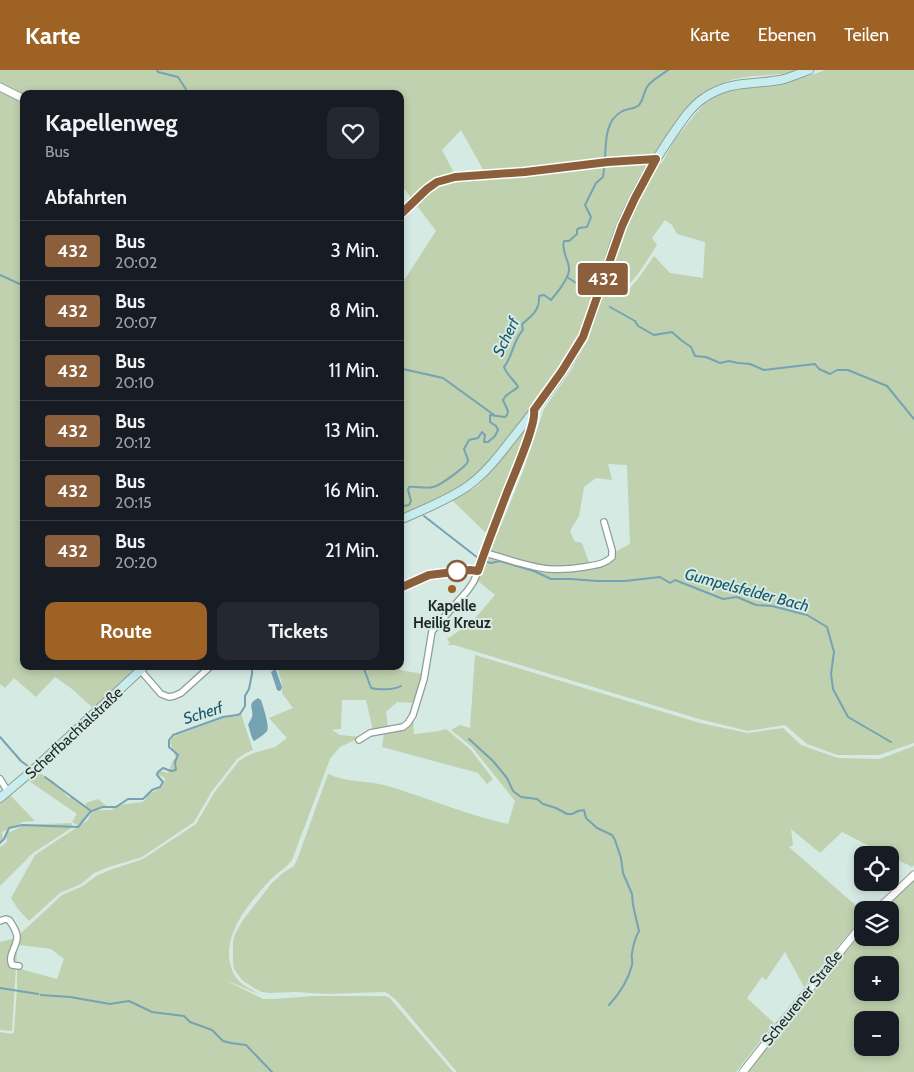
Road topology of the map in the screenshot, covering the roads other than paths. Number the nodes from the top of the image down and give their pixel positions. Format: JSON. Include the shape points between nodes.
{"nodes":[{"id":1,"x":809,"y":70,"type":"edge"},
{"id":2,"x":0,"y":87,"type":"edge"},
{"id":3,"x":20,"y":97,"type":"edge"},
{"id":4,"x":656,"y":159,"type":"junction"},
{"id":5,"x":404,"y":212,"type":"edge"},
{"id":6,"x":534,"y":410,"type":"junction"},
{"id":7,"x":404,"y":518,"type":"edge"},
{"id":8,"x":604,"y":522,"type":"dead end"},
{"id":9,"x":485,"y":553,"type":"junction"},
{"id":10,"x":478,"y":571,"type":"junction"},
{"id":11,"x":404,"y":586,"type":"edge"},
{"id":12,"x":142,"y":670,"type":"edge"},
{"id":13,"x":144,"y":670,"type":"edge"},
{"id":14,"x":207,"y":670,"type":"edge"},
{"id":15,"x":359,"y":740,"type":"dead end"},
{"id":16,"x":0,"y":779,"type":"edge"},
{"id":17,"x":8,"y":792,"type":"junction"},
{"id":18,"x":0,"y":798,"type":"edge"},
{"id":19,"x":914,"y":875,"type":"edge"},
{"id":20,"x":887,"y":901,"type":"edge"},
{"id":21,"x":0,"y":921,"type":"edge"},
{"id":22,"x":854,"y":935,"type":"edge"},
{"id":23,"x":19,"y":966,"type":"dead end"},
{"id":24,"x":743,"y":1072,"type":"edge"}],
"edges":[{"from":1,"to":4,"type":"main road","via":[[782,79],[736,84],[703,98],[681,122]]},
{"from":2,"to":3,"type":"street"},
{"from":4,"to":5,"type":"street","via":[[455,177],[437,182]]},
{"from":4,"to":6,"type":"main road","via":[[622,226],[583,337]]},
{"from":6,"to":7,"type":"main road","via":[[476,480]]},
{"from":6,"to":9,"type":"street","via":[[530,432]]},
{"from":8,"to":9,"type":"street","via":[[612,557],[602,564],[549,569]]},
{"from":9,"to":10,"type":"street"},
{"from":10,"to":11,"type":"street","via":[[429,575]]},
{"from":10,"to":15,"type":"street","via":[[468,590],[432,631],[424,679],[408,723],[403,727],[370,733]]},
{"from":12,"to":17,"type":"main road","name":"Scherfbachtalstraße"},
{"from":13,"to":14,"type":"street","via":[[161,694],[170,697],[181,693]]},
{"from":16,"to":17,"type":"street"},
{"from":17,"to":18,"type":"main road","name":"Scherfbachtalstraße"},
{"from":19,"to":20,"type":"street"},
{"from":21,"to":23,"type":"street","via":[[10,920],[15,931],[17,936],[10,960],[12,965]]},
{"from":22,"to":24,"type":"street","name":"Scheurener Straße"}]}
